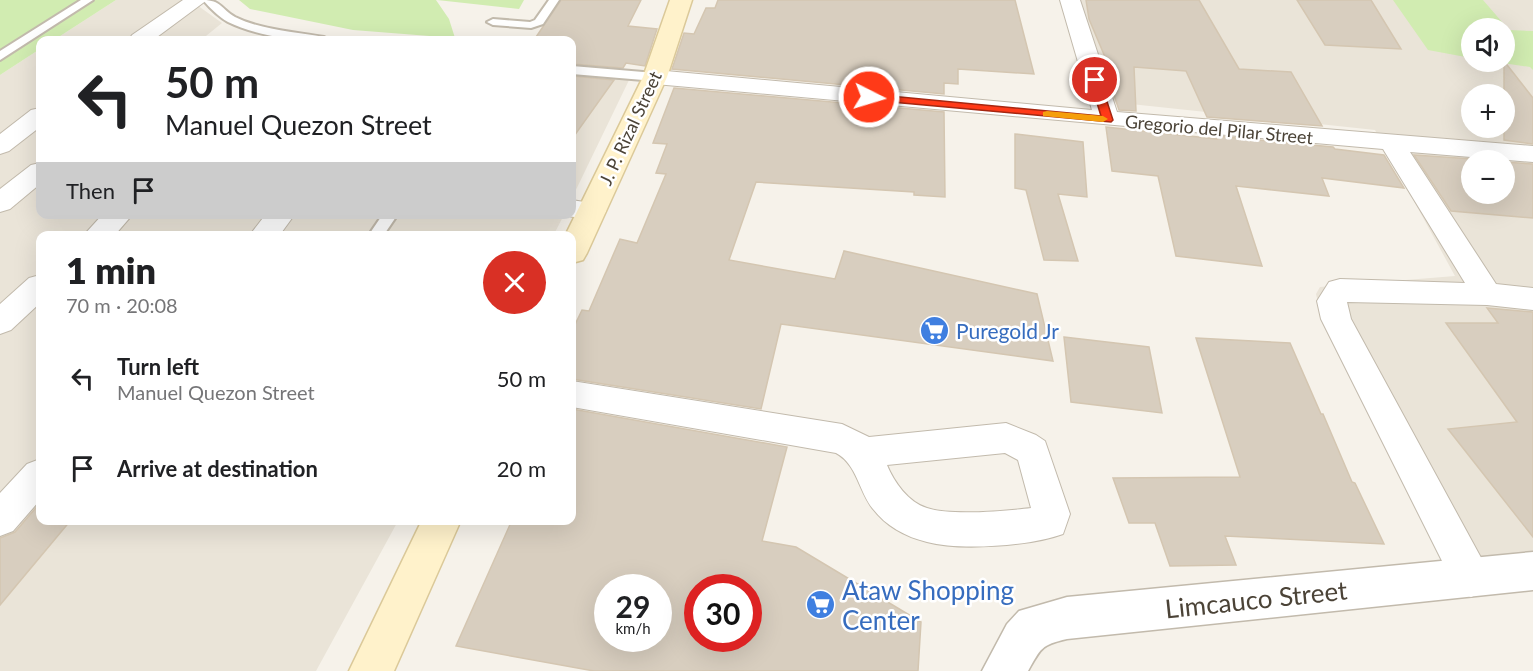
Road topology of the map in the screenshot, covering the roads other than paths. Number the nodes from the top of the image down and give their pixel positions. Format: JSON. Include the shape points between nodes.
{"nodes":[{"id":1,"x":88,"y":0,"type":"edge"},
{"id":2,"x":197,"y":0,"type":"edge"},
{"id":3,"x":208,"y":0,"type":"edge"},
{"id":4,"x":554,"y":0,"type":"edge"},
{"id":5,"x":672,"y":0,"type":"edge"},
{"id":6,"x":681,"y":0,"type":"edge"},
{"id":7,"x":1070,"y":0,"type":"edge"},
{"id":8,"x":493,"y":22,"type":"dead end"},
{"id":9,"x":146,"y":36,"type":"edge"},
{"id":10,"x":300,"y":36,"type":"edge"},
{"id":11,"x":0,"y":56,"type":"edge"},
{"id":12,"x":576,"y":70,"type":"edge"},
{"id":13,"x":655,"y":77,"type":"junction"},
{"id":14,"x":36,"y":118,"type":"edge"},
{"id":15,"x":1107,"y":120,"type":"junction"},
{"id":16,"x":1392,"y":143,"type":"junction"},
{"id":17,"x":0,"y":146,"type":"edge"},
{"id":18,"x":1533,"y":154,"type":"edge"},
{"id":19,"x":0,"y":167,"type":"edge"},
{"id":20,"x":36,"y":171,"type":"edge"},
{"id":21,"x":36,"y":174,"type":"edge"},
{"id":22,"x":0,"y":203,"type":"edge"},
{"id":23,"x":582,"y":210,"type":"edge"},
{"id":24,"x":115,"y":219,"type":"edge"},
{"id":25,"x":278,"y":219,"type":"edge"},
{"id":26,"x":102,"y":231,"type":"edge"},
{"id":27,"x":267,"y":231,"type":"edge"},
{"id":28,"x":576,"y":236,"type":"edge"},
{"id":29,"x":36,"y":290,"type":"edge"},
{"id":30,"x":1487,"y":294,"type":"junction"},
{"id":31,"x":1533,"y":299,"type":"edge"},
{"id":32,"x":0,"y":322,"type":"edge"},
{"id":33,"x":576,"y":395,"type":"edge"},
{"id":34,"x":864,"y":452,"type":"junction"},
{"id":35,"x":36,"y":479,"type":"edge"},
{"id":36,"x":0,"y":519,"type":"edge"},
{"id":37,"x":440,"y":525,"type":"edge"},
{"id":38,"x":1533,"y":571,"type":"edge"},
{"id":39,"x":1471,"y":578,"type":"junction"},
{"id":40,"x":371,"y":671,"type":"edge"},
{"id":41,"x":1004,"y":671,"type":"edge"}],
"edges":[{"from":1,"to":11,"type":"lane"},
{"from":2,"to":9,"type":"street"},
{"from":3,"to":10,"type":"lane","via":[[231,19]]},
{"from":4,"to":8,"type":"lane","via":[[539,22],[531,25]]},
{"from":5,"to":6,"type":"lane"},
{"from":6,"to":13,"type":"main road","name":"J. P. Rizal Street"},
{"from":7,"to":15,"type":"street"},
{"from":12,"to":13,"type":"lane"},
{"from":13,"to":15,"type":"street","name":"Gregorio del Pilar Street"},
{"from":13,"to":23,"type":"main road","name":"J. P. Rizal Street"},
{"from":14,"to":17,"type":"street"},
{"from":15,"to":16,"type":"street","name":"Gregorio del Pilar Street"},
{"from":16,"to":18,"type":"street","name":"Gregorio del Pilar Street"},
{"from":16,"to":30,"type":"street"},
{"from":19,"to":20,"type":"street"},
{"from":21,"to":22,"type":"street"},
{"from":23,"to":28,"type":"main road","name":"J. P. Rizal Street"},
{"from":24,"to":26,"type":"street"},
{"from":25,"to":27,"type":"street"},
{"from":29,"to":32,"type":"street"},
{"from":30,"to":31,"type":"street"},
{"from":30,"to":39,"type":"street","via":[[1340,290],[1332,301],[1336,319]]},
{"from":33,"to":34,"type":"street","via":[[828,436],[854,444]]},
{"from":34,"to":34,"type":"street","via":[[1006,438],[1015,441],[1033,452],[1050,522],[988,528],[930,526],[914,520],[882,494]]},
{"from":35,"to":36,"type":"street"},
{"from":37,"to":40,"type":"main road"},
{"from":38,"to":39,"type":"street","name":"Limcauco Street"},
{"from":39,"to":41,"type":"street","name":"Limcauco Street","via":[[1067,618],[1034,626]]}]}
